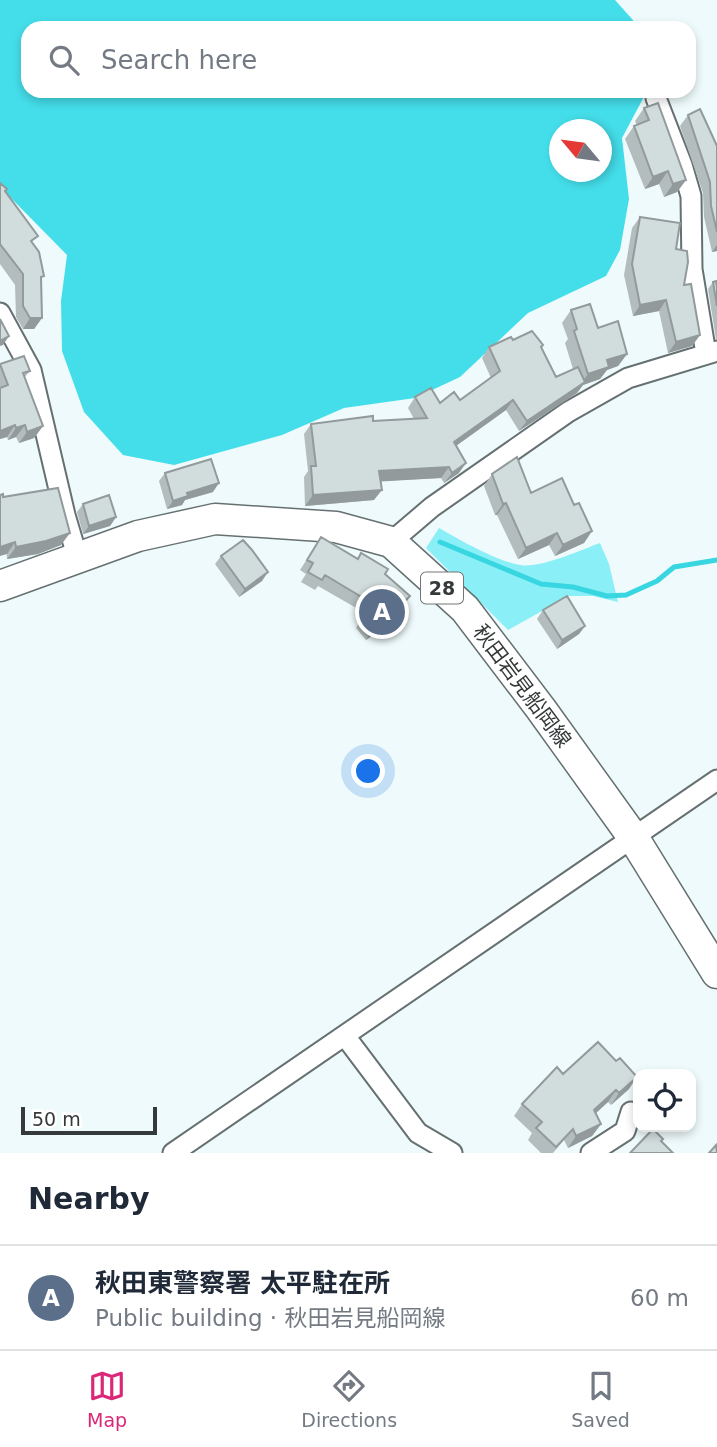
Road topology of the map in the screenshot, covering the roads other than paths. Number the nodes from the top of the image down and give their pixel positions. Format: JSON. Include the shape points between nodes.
{"nodes":[{"id":1,"x":656,"y":98,"type":"dead end"},
{"id":2,"x":0,"y":313,"type":"edge"},
{"id":3,"x":712,"y":352,"type":"edge"},
{"id":4,"x":391,"y":542,"type":"junction"},
{"id":5,"x":78,"y":559,"type":"junction"},
{"id":6,"x":0,"y":586,"type":"edge"},
{"id":7,"x":717,"y":780,"type":"edge"},
{"id":8,"x":633,"y":837,"type":"junction"},
{"id":9,"x":717,"y":973,"type":"edge"},
{"id":10,"x":345,"y":1037,"type":"junction"},
{"id":11,"x":631,"y":1112,"type":"dead end"},
{"id":12,"x":173,"y":1153,"type":"edge"},
{"id":13,"x":452,"y":1153,"type":"edge"},
{"id":14,"x":591,"y":1153,"type":"edge"}],
"edges":[{"from":1,"to":3,"type":"street","via":[[691,196],[692,269]]},
{"from":2,"to":5,"type":"street","via":[[31,370]]},
{"from":3,"to":4,"type":"street","via":[[628,378],[568,412],[432,507]]},
{"from":4,"to":5,"type":"main road","name":"秋田岩見船岡線","number":"28","via":[[336,527],[215,519],[138,536]]},
{"from":4,"to":8,"type":"main road","name":"秋田岩見船岡線","number":"28","via":[[465,609]]},
{"from":5,"to":6,"type":"main road","name":"秋田岩見船岡線","number":"28"},
{"from":7,"to":8,"type":"street"},
{"from":8,"to":9,"type":"main road","name":"秋田岩見船岡線","number":"28"},
{"from":8,"to":10,"type":"street"},
{"from":10,"to":12,"type":"street"},
{"from":10,"to":13,"type":"street","via":[[418,1133]]},
{"from":11,"to":14,"type":"street","via":[[625,1132]]}]}
